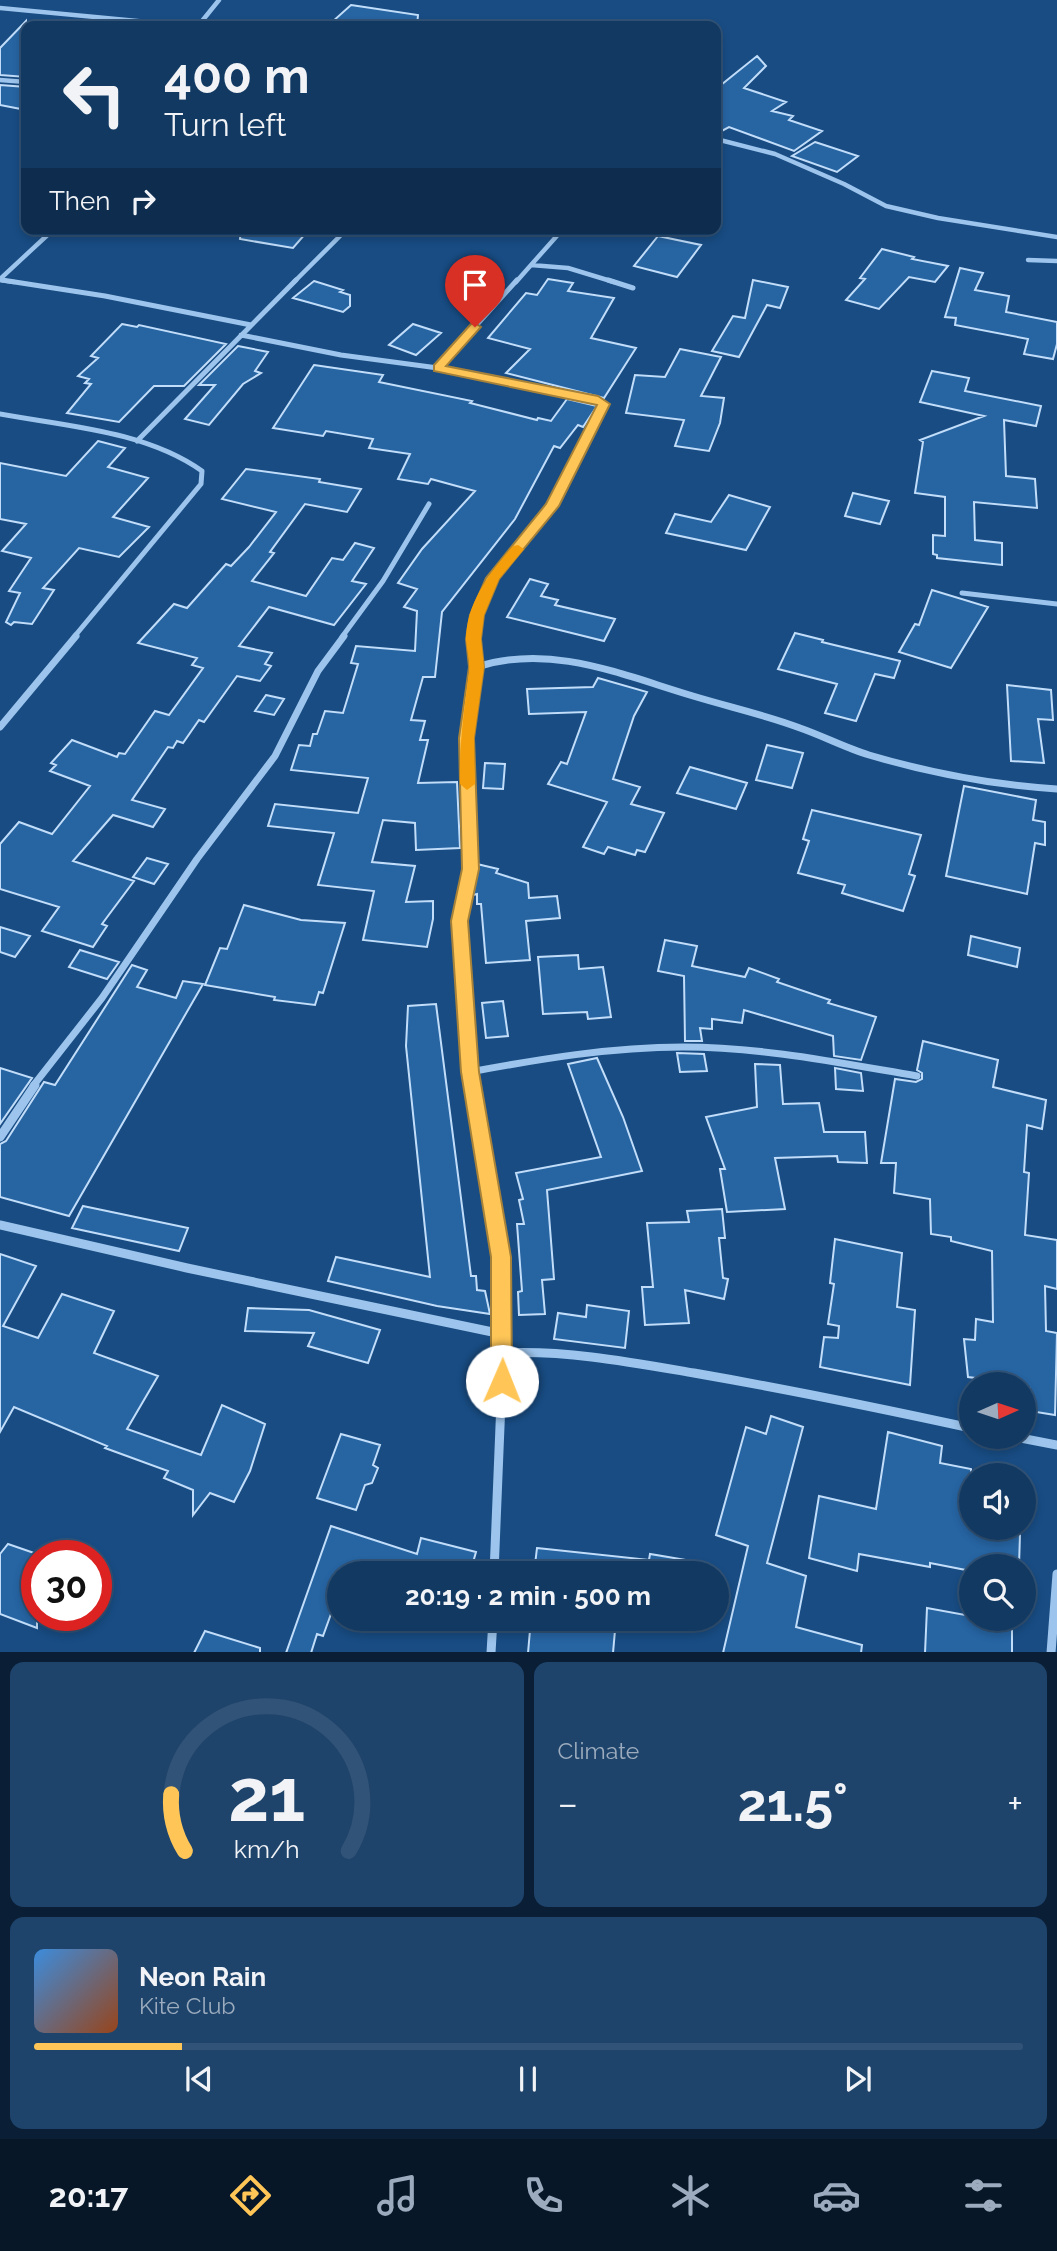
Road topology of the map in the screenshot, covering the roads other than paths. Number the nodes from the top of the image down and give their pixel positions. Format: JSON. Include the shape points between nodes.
{"nodes":[{"id":1,"x":219,"y":0,"type":"edge"},
{"id":2,"x":0,"y":8,"type":"edge"},
{"id":3,"x":137,"y":21,"type":"edge"},
{"id":4,"x":202,"y":21,"type":"edge"},
{"id":5,"x":0,"y":80,"type":"edge"},
{"id":6,"x":21,"y":82,"type":"edge"},
{"id":7,"x":721,"y":140,"type":"edge"},
{"id":8,"x":48,"y":235,"type":"edge"},
{"id":9,"x":341,"y":235,"type":"edge"},
{"id":10,"x":558,"y":235,"type":"edge"},
{"id":11,"x":1057,"y":237,"type":"edge"},
{"id":12,"x":1028,"y":260,"type":"dead end"},
{"id":13,"x":1057,"y":261,"type":"edge"},
{"id":14,"x":531,"y":265,"type":"junction"},
{"id":15,"x":0,"y":279,"type":"edge"},
{"id":16,"x":634,"y":288,"type":"dead end"},
{"id":17,"x":251,"y":325,"type":"junction"},
{"id":18,"x":241,"y":335,"type":"junction"},
{"id":19,"x":438,"y":368,"type":"junction"},
{"id":20,"x":0,"y":414,"type":"edge"},
{"id":21,"x":137,"y":441,"type":"junction"},
{"id":22,"x":429,"y":504,"type":"dead end"},
{"id":23,"x":962,"y":593,"type":"dead end"},
{"id":24,"x":1057,"y":604,"type":"edge"},
{"id":25,"x":477,"y":667,"type":"junction"},
{"id":26,"x":0,"y":727,"type":"edge"},
{"id":27,"x":1057,"y":789,"type":"edge"},
{"id":28,"x":470,"y":1072,"type":"junction"},
{"id":29,"x":917,"y":1076,"type":"dead end"},
{"id":30,"x":0,"y":1137,"type":"edge"},
{"id":31,"x":0,"y":1225,"type":"edge"},
{"id":32,"x":502,"y":1334,"type":"junction"},
{"id":33,"x":503,"y":1353,"type":"junction"},
{"id":34,"x":959,"y":1426,"type":"edge"},
{"id":35,"x":1036,"y":1441,"type":"edge"},
{"id":36,"x":1057,"y":1445,"type":"edge"},
{"id":37,"x":494,"y":1561,"type":"edge"},
{"id":38,"x":1057,"y":1574,"type":"edge"},
{"id":39,"x":492,"y":1631,"type":"edge"},
{"id":40,"x":491,"y":1652,"type":"edge"},
{"id":41,"x":1051,"y":1652,"type":"edge"}],
"edges":[{"from":1,"to":4,"type":"street"},
{"from":2,"to":3,"type":"street"},
{"from":5,"to":6,"type":"street"},
{"from":7,"to":11,"type":"street","via":[[775,154],[886,206]]},
{"from":8,"to":15,"type":"street"},
{"from":9,"to":17,"type":"street"},
{"from":10,"to":14,"type":"street"},
{"from":12,"to":13,"type":"street"},
{"from":14,"to":16,"type":"street","via":[[568,268]]},
{"from":14,"to":19,"type":"street"},
{"from":15,"to":17,"type":"street"},
{"from":17,"to":18,"type":"street"},
{"from":18,"to":19,"type":"street"},
{"from":18,"to":21,"type":"street"},
{"from":19,"to":25,"type":"street","via":[[604,404],[552,506],[493,578],[477,615]]},
{"from":20,"to":21,"type":"street"},
{"from":21,"to":26,"type":"street","via":[[195,463],[202,471],[201,484]]},
{"from":22,"to":30,"type":"street","via":[[383,581],[318,671],[275,756]]},
{"from":23,"to":24,"type":"street"},
{"from":25,"to":27,"type":"street","via":[[513,658],[582,663],[790,724],[904,764]]},
{"from":25,"to":28,"type":"street","via":[[467,738],[471,869],[460,921]]},
{"from":28,"to":29,"type":"street","via":[[579,1055],[712,1048],[772,1052]]},
{"from":28,"to":32,"type":"street","via":[[501,1257]]},
{"from":31,"to":32,"type":"street"},
{"from":32,"to":33,"type":"street"},
{"from":33,"to":34,"type":"street","via":[[581,1354],[759,1384]]},
{"from":33,"to":37,"type":"street"},
{"from":35,"to":36,"type":"street"},
{"from":38,"to":41,"type":"street"},
{"from":39,"to":40,"type":"street"}]}
